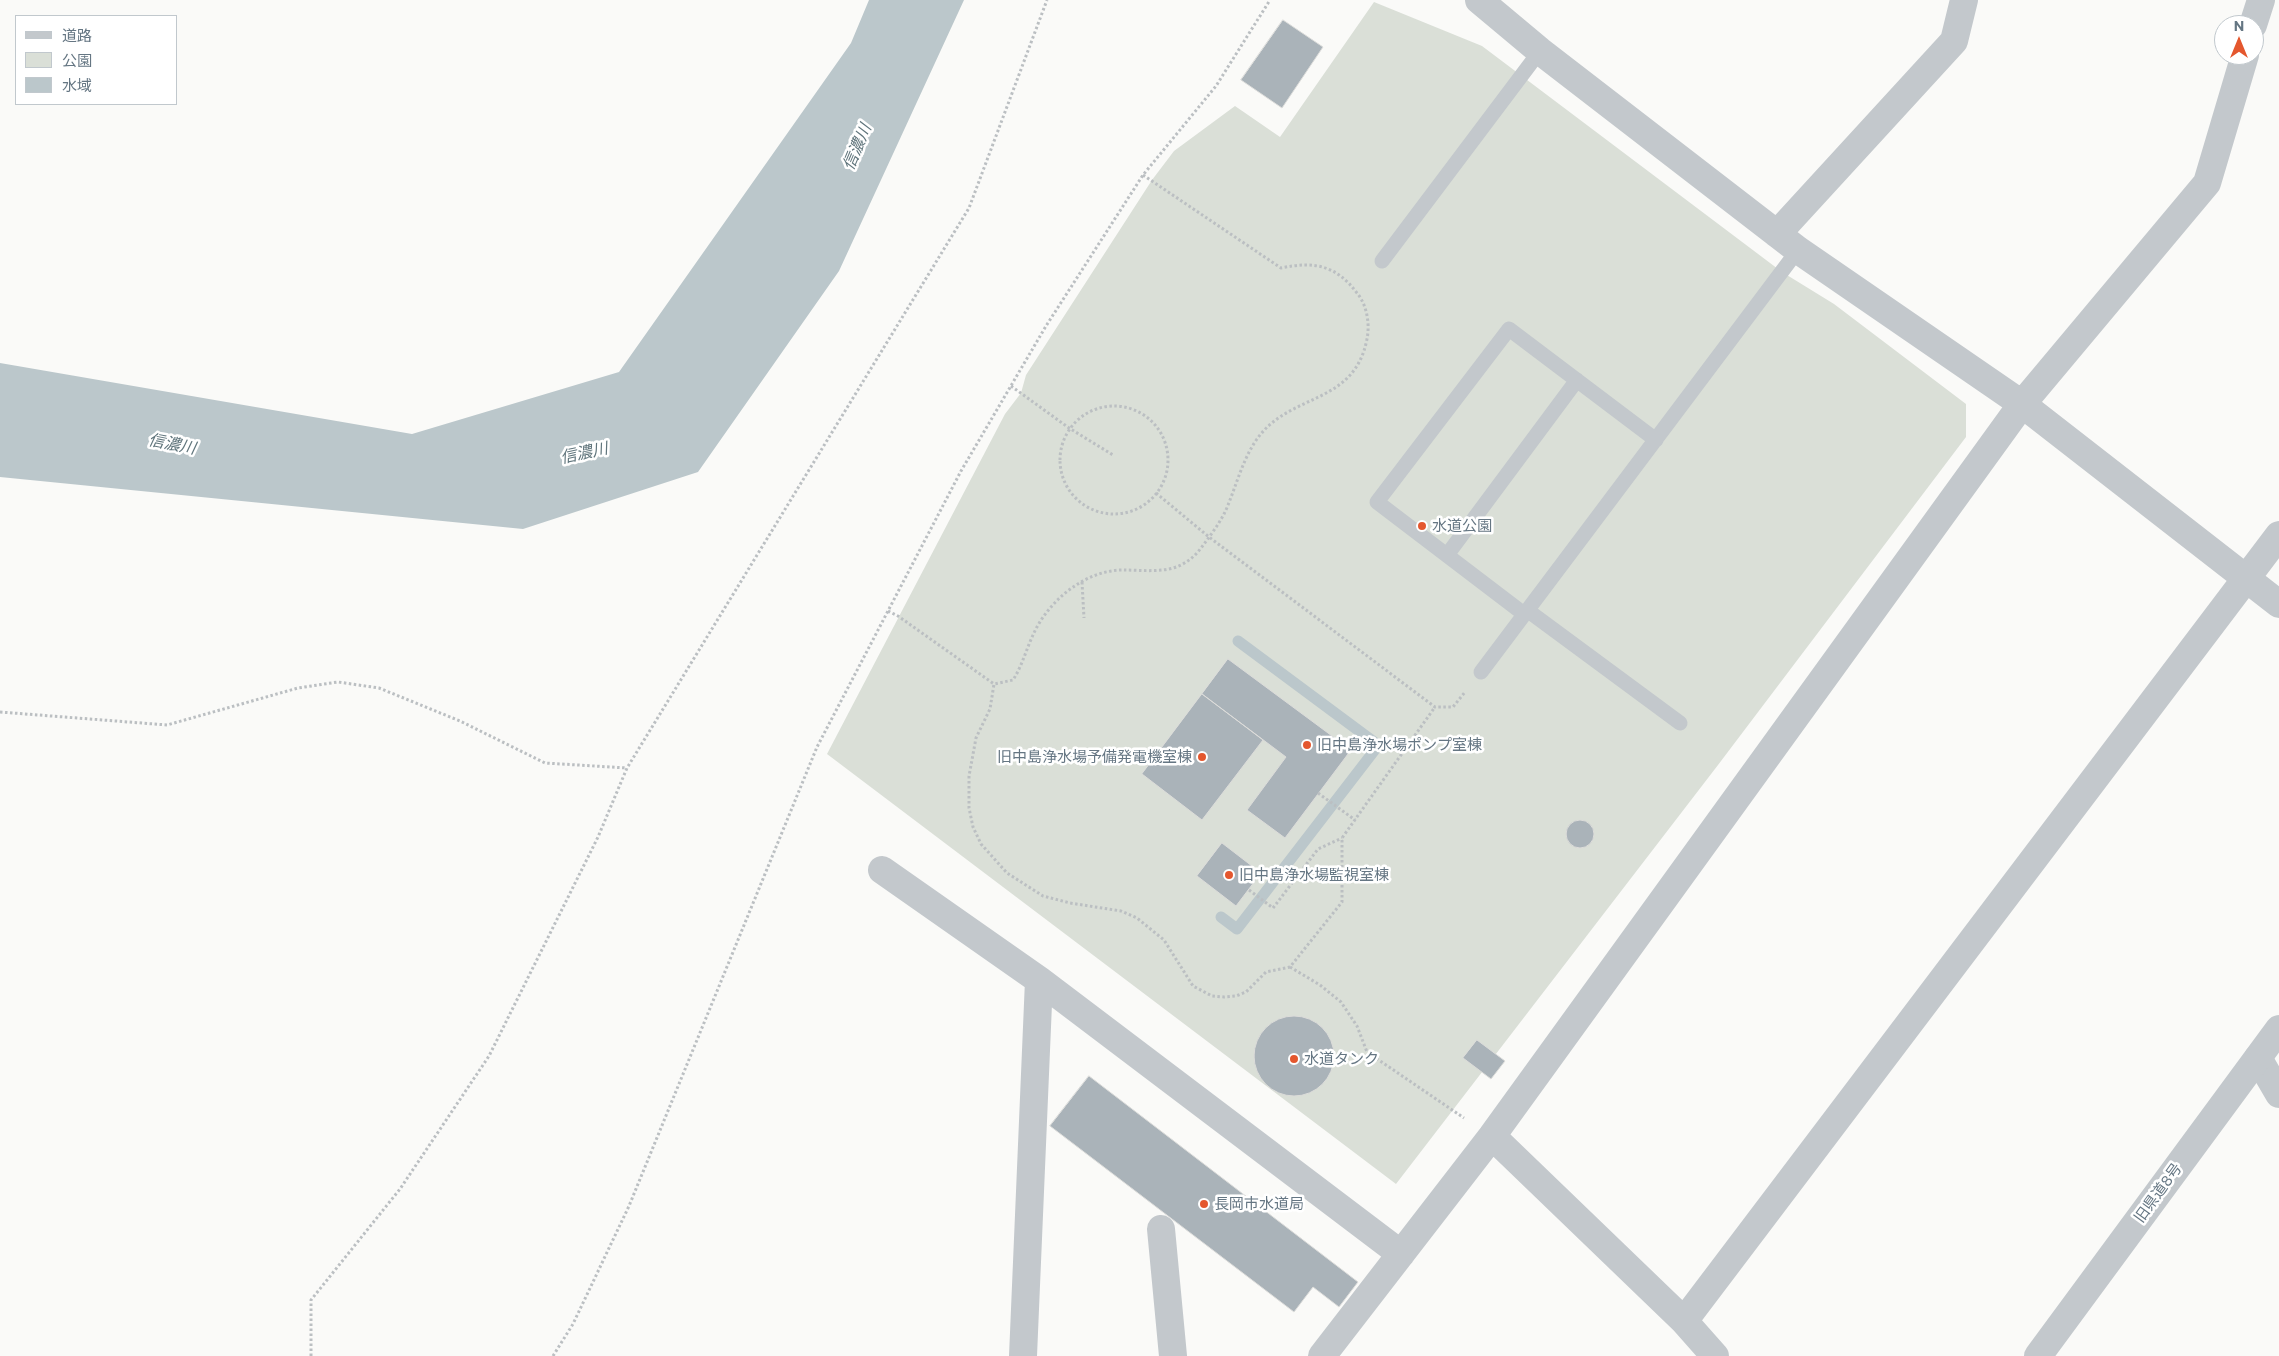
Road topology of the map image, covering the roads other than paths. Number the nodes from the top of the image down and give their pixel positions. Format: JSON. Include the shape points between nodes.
{"nodes":[{"id":1,"x":1479,"y":0,"type":"edge"},
{"id":2,"x":1964,"y":0,"type":"edge"},
{"id":3,"x":2261,"y":0,"type":"edge"},
{"id":4,"x":2256,"y":15,"type":"edge"},
{"id":5,"x":1540,"y":51,"type":"junction"},
{"id":6,"x":2241,"y":65,"type":"edge"},
{"id":7,"x":1787,"y":242,"type":"junction"},
{"id":8,"x":1382,"y":261,"type":"dead end"},
{"id":9,"x":1577,"y":380,"type":"junction"},
{"id":10,"x":2022,"y":404,"type":"junction"},
{"id":11,"x":1656,"y":440,"type":"junction"},
{"id":12,"x":2279,"y":535,"type":"edge"},
{"id":13,"x":1447,"y":555,"type":"junction"},
{"id":14,"x":2246,"y":579,"type":"junction"},
{"id":15,"x":2279,"y":604,"type":"edge"},
{"id":16,"x":1526,"y":612,"type":"junction"},
{"id":17,"x":1481,"y":672,"type":"road end"},
{"id":18,"x":1680,"y":723,"type":"dead end"},
{"id":19,"x":882,"y":870,"type":"dead end"},
{"id":20,"x":1039,"y":980,"type":"junction"},
{"id":21,"x":2279,"y":1029,"type":"edge"},
{"id":22,"x":2258,"y":1058,"type":"junction"},
{"id":23,"x":2279,"y":1094,"type":"edge"},
{"id":24,"x":1492,"y":1136,"type":"junction"},
{"id":25,"x":1161,"y":1229,"type":"dead end"},
{"id":26,"x":1401,"y":1254,"type":"junction"},
{"id":27,"x":1684,"y":1321,"type":"junction"},
{"id":28,"x":1023,"y":1356,"type":"edge"},
{"id":29,"x":1172,"y":1356,"type":"edge"},
{"id":30,"x":1322,"y":1356,"type":"edge"},
{"id":31,"x":1715,"y":1356,"type":"edge"},
{"id":32,"x":2038,"y":1356,"type":"edge"}],
"edges":[{"from":1,"to":5,"type":"street"},
{"from":2,"to":7,"type":"street","via":[[1954,41]]},
{"from":3,"to":4,"type":"street"},
{"from":5,"to":7,"type":"street"},
{"from":5,"to":8,"type":"lane"},
{"from":6,"to":10,"type":"street","via":[[2207,183]]},
{"from":7,"to":10,"type":"street"},
{"from":7,"to":11,"type":"lane"},
{"from":9,"to":11,"type":"lane"},
{"from":9,"to":13,"type":"lane"},
{"from":9,"to":13,"type":"lane","via":[[1510,328],[1377,502]]},
{"from":10,"to":14,"type":"street"},
{"from":10,"to":24,"type":"street"},
{"from":11,"to":16,"type":"lane"},
{"from":12,"to":14,"type":"street"},
{"from":13,"to":16,"type":"lane"},
{"from":14,"to":15,"type":"street"},
{"from":14,"to":27,"type":"street"},
{"from":16,"to":17,"type":"lane"},
{"from":16,"to":18,"type":"lane"},
{"from":19,"to":20,"type":"street"},
{"from":20,"to":26,"type":"street"},
{"from":20,"to":28,"type":"street"},
{"from":21,"to":22,"type":"street","name":"旧県道8号"},
{"from":22,"to":23,"type":"street"},
{"from":22,"to":32,"type":"street","name":"旧県道8号"},
{"from":24,"to":26,"type":"street"},
{"from":24,"to":27,"type":"street"},
{"from":25,"to":29,"type":"street"},
{"from":26,"to":30,"type":"street"},
{"from":27,"to":31,"type":"street"}]}
